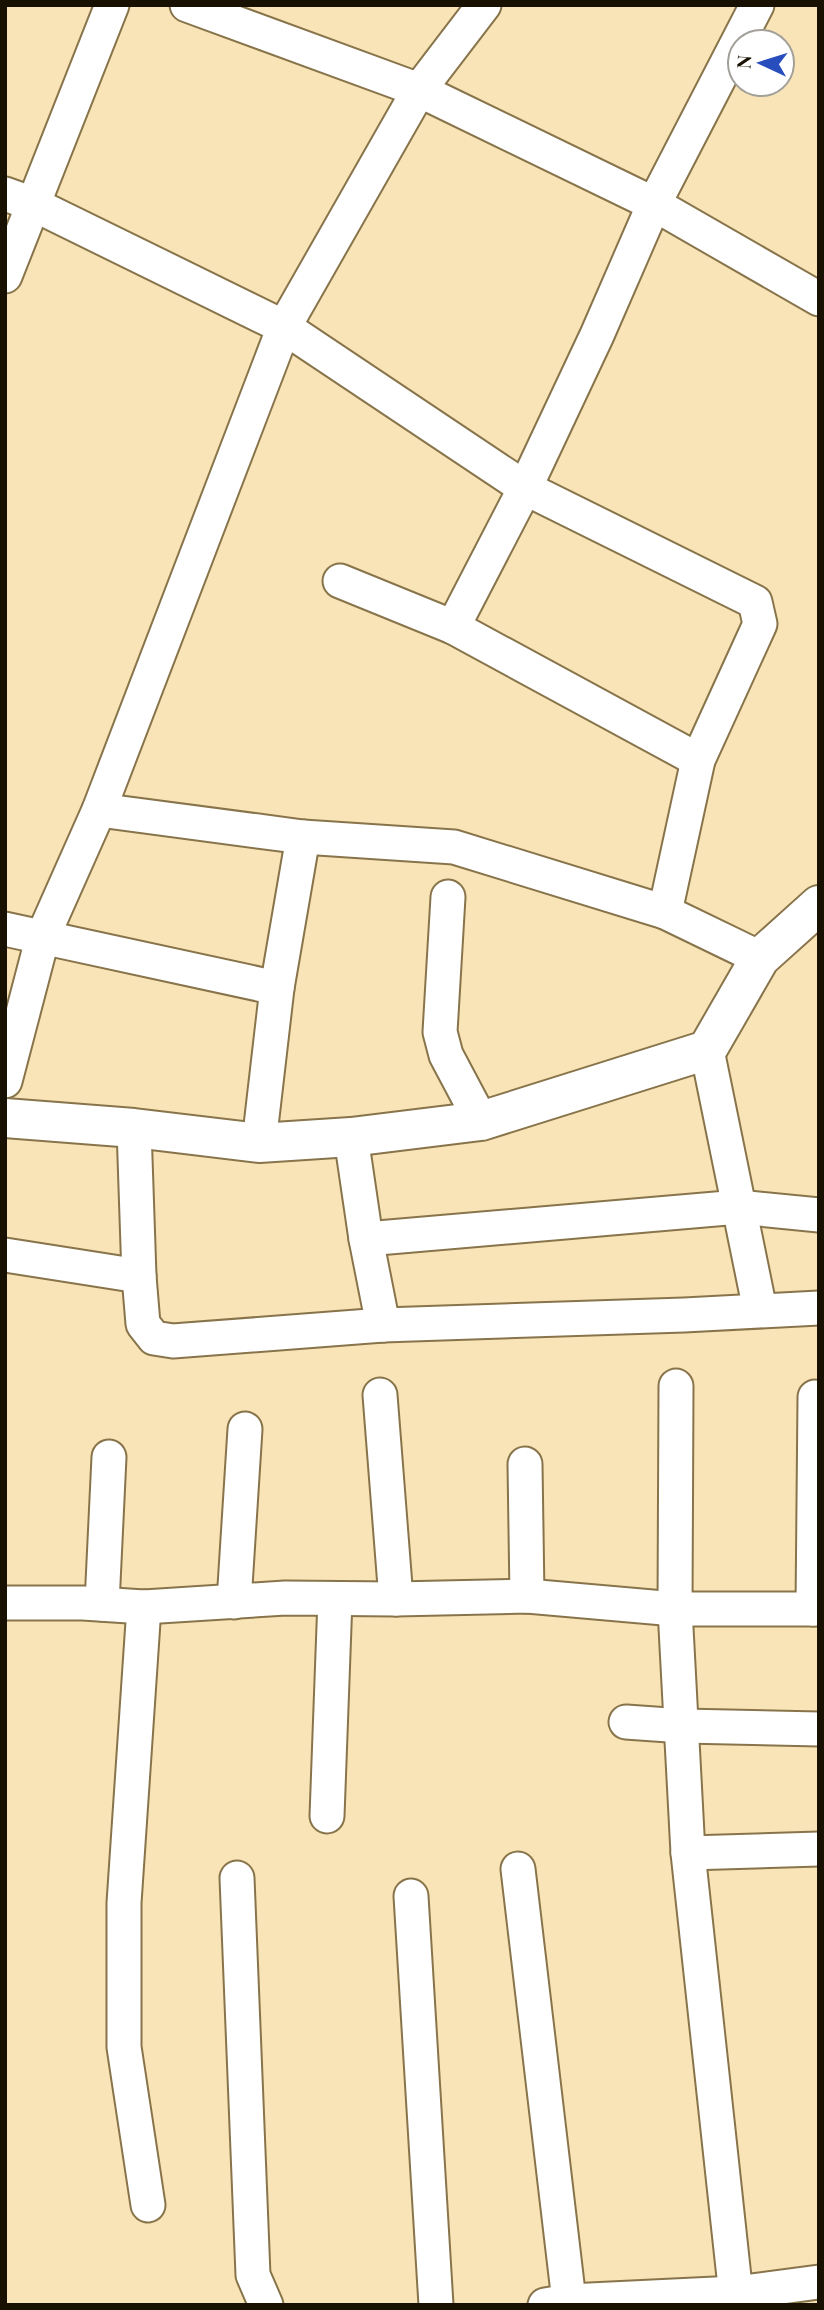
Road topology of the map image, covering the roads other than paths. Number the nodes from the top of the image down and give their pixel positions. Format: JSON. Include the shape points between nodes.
{"nodes":[{"id":1,"x":112,"y":5,"type":"edge"},
{"id":2,"x":187,"y":5,"type":"edge"},
{"id":3,"x":484,"y":5,"type":"edge"},
{"id":4,"x":757,"y":5,"type":"edge"},
{"id":5,"x":419,"y":90,"type":"junction"},
{"id":6,"x":19,"y":199,"type":"edge"},
{"id":7,"x":654,"y":204,"type":"junction"},
{"id":8,"x":5,"y":276,"type":"edge"},
{"id":9,"x":819,"y":299,"type":"edge"},
{"id":10,"x":284,"y":327,"type":"junction"},
{"id":11,"x":525,"y":488,"type":"junction"},
{"id":12,"x":340,"y":581,"type":"dead end"},
{"id":13,"x":453,"y":627,"type":"junction"},
{"id":14,"x":698,"y":760,"type":"junction"},
{"id":15,"x":99,"y":810,"type":"junction"},
{"id":16,"x":303,"y":837,"type":"junction"},
{"id":17,"x":448,"y":897,"type":"dead end"},
{"id":18,"x":819,"y":905,"type":"edge"},
{"id":19,"x":665,"y":912,"type":"junction"},
{"id":20,"x":5,"y":929,"type":"edge"},
{"id":21,"x":43,"y":936,"type":"junction"},
{"id":22,"x":760,"y":958,"type":"junction"},
{"id":23,"x":277,"y":988,"type":"junction"},
{"id":24,"x":708,"y":1050,"type":"junction"},
{"id":25,"x":5,"y":1081,"type":"edge"},
{"id":26,"x":5,"y":1118,"type":"edge"},
{"id":27,"x":481,"y":1121,"type":"junction"},
{"id":28,"x":134,"y":1128,"type":"junction"},
{"id":29,"x":351,"y":1137,"type":"junction"},
{"id":30,"x":259,"y":1143,"type":"junction"},
{"id":31,"x":739,"y":1207,"type":"junction"},
{"id":32,"x":819,"y":1215,"type":"edge"},
{"id":33,"x":366,"y":1239,"type":"junction"},
{"id":34,"x":5,"y":1255,"type":"edge"},
{"id":35,"x":139,"y":1276,"type":"junction"},
{"id":36,"x":819,"y":1308,"type":"edge"},
{"id":37,"x":760,"y":1310,"type":"junction"},
{"id":38,"x":383,"y":1325,"type":"junction"},
{"id":39,"x":676,"y":1386,"type":"dead end"},
{"id":40,"x":380,"y":1395,"type":"dead end"},
{"id":41,"x":815,"y":1397,"type":"dead end"},
{"id":42,"x":244,"y":1429,"type":"dead end"},
{"id":43,"x":109,"y":1457,"type":"dead end"},
{"id":44,"x":525,"y":1464,"type":"dead end"},
{"id":45,"x":527,"y":1596,"type":"junction"},
{"id":46,"x":335,"y":1598,"type":"junction"},
{"id":47,"x":396,"y":1599,"type":"junction"},
{"id":48,"x":234,"y":1602,"type":"junction"},
{"id":49,"x":5,"y":1603,"type":"edge"},
{"id":50,"x":102,"y":1604,"type":"junction"},
{"id":51,"x":144,"y":1607,"type":"junction"},
{"id":52,"x":675,"y":1609,"type":"junction"},
{"id":53,"x":816,"y":1609,"type":"edge"},
{"id":54,"x":626,"y":1722,"type":"dead end"},
{"id":55,"x":683,"y":1726,"type":"junction"},
{"id":56,"x":819,"y":1729,"type":"edge"},
{"id":57,"x":327,"y":1816,"type":"dead end"},
{"id":58,"x":819,"y":1849,"type":"edge"},
{"id":59,"x":688,"y":1853,"type":"junction"},
{"id":60,"x":517,"y":1869,"type":"dead end"},
{"id":61,"x":237,"y":1878,"type":"dead end"},
{"id":62,"x":411,"y":1896,"type":"dead end"},
{"id":63,"x":148,"y":2205,"type":"dead end"},
{"id":64,"x":819,"y":2282,"type":"edge"},
{"id":65,"x":736,"y":2299,"type":"edge"},
{"id":66,"x":557,"y":2303,"type":"edge"},
{"id":67,"x":266,"y":2305,"type":"edge"},
{"id":68,"x":436,"y":2305,"type":"edge"}],
"edges":[{"from":1,"to":6,"type":"street"},
{"from":2,"to":5,"type":"street"},
{"from":3,"to":5,"type":"street"},
{"from":4,"to":7,"type":"street"},
{"from":5,"to":7,"type":"street"},
{"from":5,"to":10,"type":"street"},
{"from":6,"to":8,"type":"street"},
{"from":6,"to":10,"type":"street"},
{"from":7,"to":9,"type":"street"},
{"from":7,"to":11,"type":"street"},
{"from":10,"to":11,"type":"street"},
{"from":10,"to":15,"type":"street"},
{"from":11,"to":13,"type":"street"},
{"from":11,"to":14,"type":"street","via":[[755,603],[760,624]]},
{"from":12,"to":13,"type":"street"},
{"from":13,"to":14,"type":"street"},
{"from":14,"to":19,"type":"street"},
{"from":15,"to":16,"type":"street"},
{"from":15,"to":21,"type":"street"},
{"from":16,"to":19,"type":"street","via":[[454,847]]},
{"from":16,"to":23,"type":"street"},
{"from":17,"to":27,"type":"street","via":[[440,1032],[446,1055]]},
{"from":18,"to":22,"type":"street"},
{"from":19,"to":22,"type":"street"},
{"from":20,"to":21,"type":"street"},
{"from":21,"to":23,"type":"street"},
{"from":21,"to":25,"type":"street"},
{"from":22,"to":24,"type":"street"},
{"from":23,"to":30,"type":"street"},
{"from":24,"to":27,"type":"street"},
{"from":24,"to":31,"type":"street"},
{"from":26,"to":28,"type":"street"},
{"from":27,"to":29,"type":"street"},
{"from":28,"to":30,"type":"street"},
{"from":28,"to":35,"type":"street"},
{"from":29,"to":30,"type":"street"},
{"from":29,"to":33,"type":"street"},
{"from":31,"to":32,"type":"street"},
{"from":31,"to":33,"type":"street"},
{"from":31,"to":37,"type":"street"},
{"from":33,"to":38,"type":"street"},
{"from":34,"to":35,"type":"street"},
{"from":35,"to":38,"type":"street","via":[[143,1324],[154,1338],[173,1341]]},
{"from":36,"to":37,"type":"street"},
{"from":37,"to":38,"type":"street"},
{"from":39,"to":52,"type":"street"},
{"from":40,"to":47,"type":"street"},
{"from":41,"to":53,"type":"street"},
{"from":42,"to":48,"type":"street"},
{"from":43,"to":50,"type":"street"},
{"from":44,"to":45,"type":"street"},
{"from":45,"to":47,"type":"street"},
{"from":45,"to":52,"type":"street"},
{"from":46,"to":47,"type":"street"},
{"from":46,"to":48,"type":"street"},
{"from":46,"to":57,"type":"street"},
{"from":48,"to":51,"type":"street"},
{"from":49,"to":50,"type":"street"},
{"from":50,"to":51,"type":"street"},
{"from":51,"to":63,"type":"street","via":[[124,1903],[124,2047]]},
{"from":52,"to":53,"type":"street"},
{"from":52,"to":55,"type":"street"},
{"from":54,"to":55,"type":"street"},
{"from":55,"to":56,"type":"street"},
{"from":55,"to":59,"type":"street"},
{"from":58,"to":59,"type":"street"},
{"from":59,"to":65,"type":"street"},
{"from":60,"to":66,"type":"street"},
{"from":61,"to":67,"type":"street","via":[[253,2275]]},
{"from":62,"to":68,"type":"street"},
{"from":64,"to":65,"type":"street"},
{"from":65,"to":66,"type":"street"}]}
